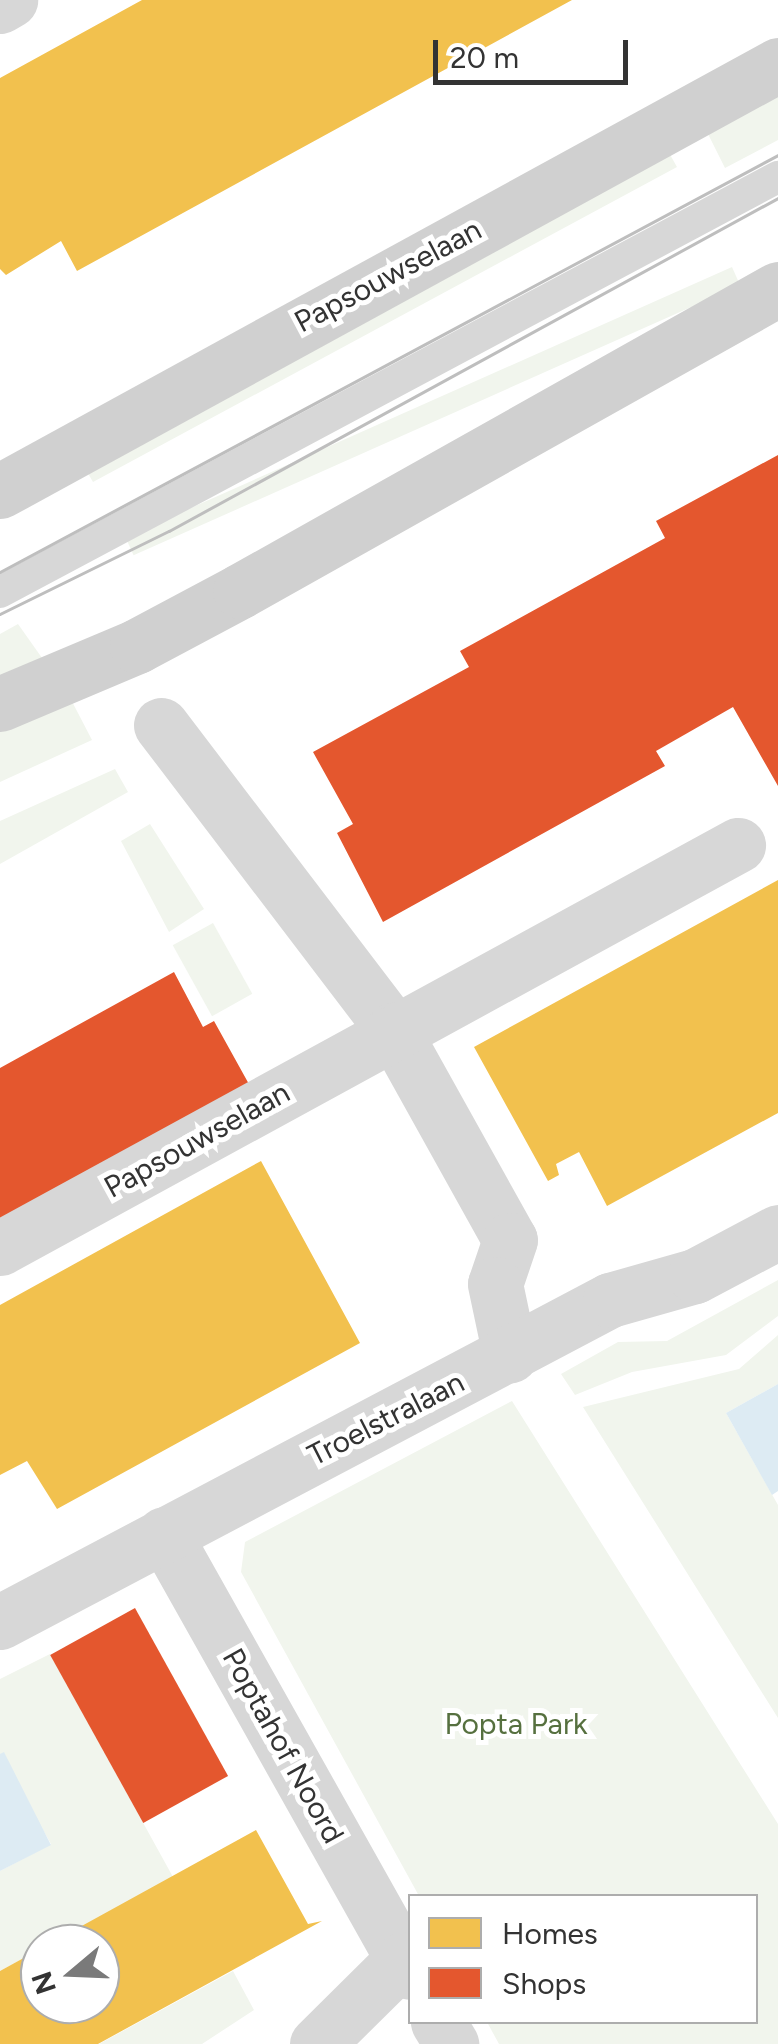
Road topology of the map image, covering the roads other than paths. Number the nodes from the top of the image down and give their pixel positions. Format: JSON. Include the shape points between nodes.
{"nodes":[{"id":1,"x":10,"y":0,"type":"edge"},
{"id":2,"x":0,"y":6,"type":"edge"},
{"id":3,"x":778,"y":65,"type":"edge"},
{"id":4,"x":778,"y":177,"type":"edge"},
{"id":5,"x":778,"y":288,"type":"edge"},
{"id":6,"x":0,"y":491,"type":"edge"},
{"id":7,"x":0,"y":592,"type":"edge"},
{"id":8,"x":0,"y":704,"type":"edge"},
{"id":9,"x":161,"y":726,"type":"dead end"},
{"id":10,"x":738,"y":846,"type":"dead end"},
{"id":11,"x":393,"y":1030,"type":"junction"},
{"id":12,"x":778,"y":1232,"type":"edge"},
{"id":13,"x":0,"y":1248,"type":"edge"},
{"id":14,"x":510,"y":1356,"type":"junction"},
{"id":15,"x":164,"y":1534,"type":"junction"},
{"id":16,"x":0,"y":1622,"type":"edge"},
{"id":17,"x":407,"y":1966,"type":"edge"},
{"id":18,"x":316,"y":2044,"type":"edge"}],
"edges":[{"from":1,"to":2,"type":"street"},
{"from":3,"to":6,"type":"street","name":"Papsouwselaan"},
{"from":4,"to":7,"type":"lane"},
{"from":5,"to":8,"type":"street","via":[[240,591],[137,646]]},
{"from":9,"to":11,"type":"street"},
{"from":10,"to":11,"type":"street","name":"Papsouwselaan"},
{"from":11,"to":13,"type":"street","name":"Papsouwselaan"},
{"from":11,"to":14,"type":"street","via":[[510,1240],[495,1284]]},
{"from":12,"to":14,"type":"street","name":"Troelstralaan","via":[[695,1276],[610,1300]]},
{"from":14,"to":15,"type":"street","name":"Troelstralaan"},
{"from":15,"to":16,"type":"street","name":"Troelstralaan"},
{"from":15,"to":17,"type":"street","name":"Poptahof Noord"},
{"from":17,"to":18,"type":"street","name":"Poptahof Noord"}]}
